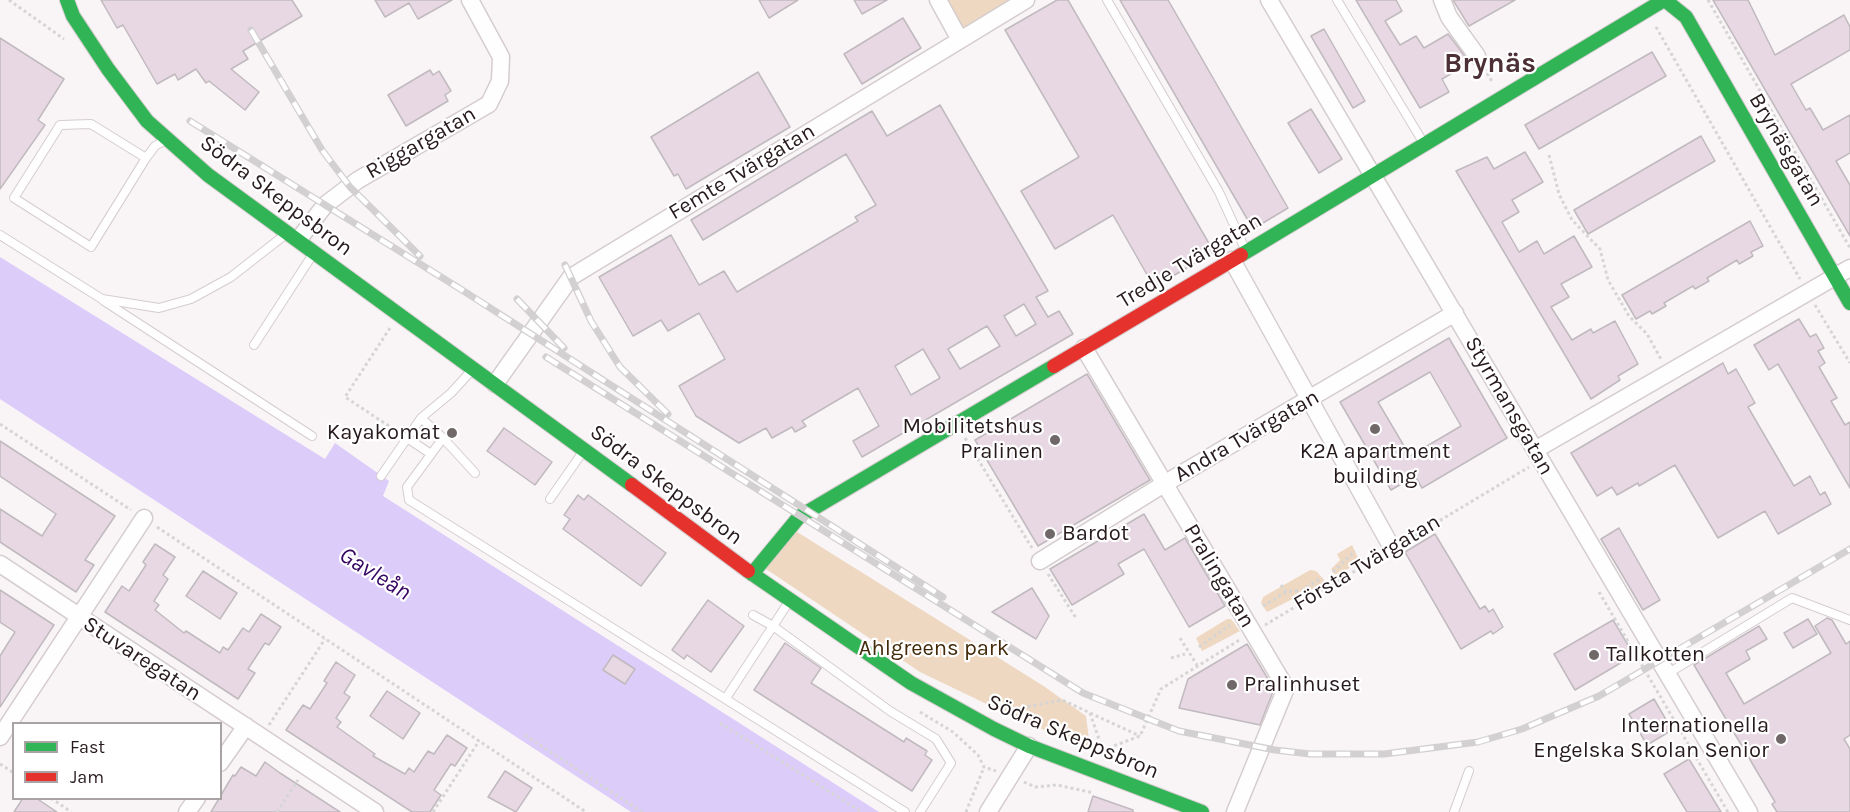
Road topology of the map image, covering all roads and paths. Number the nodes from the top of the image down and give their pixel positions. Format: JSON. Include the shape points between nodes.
{"nodes":[{"id":1,"x":9,"y":0,"type":"edge"},
{"id":2,"x":67,"y":0,"type":"edge"},
{"id":3,"x":470,"y":0,"type":"edge"},
{"id":4,"x":938,"y":0,"type":"edge"},
{"id":5,"x":1026,"y":0,"type":"edge"},
{"id":6,"x":1107,"y":0,"type":"edge"},
{"id":7,"x":1269,"y":0,"type":"edge"},
{"id":8,"x":1337,"y":0,"type":"edge"},
{"id":9,"x":1442,"y":0,"type":"edge"},
{"id":10,"x":1665,"y":0,"type":"edge"},
{"id":11,"x":1687,"y":0,"type":"edge"},
{"id":12,"x":1708,"y":0,"type":"edge"},
{"id":13,"x":1646,"y":11,"type":"junction"},
{"id":14,"x":1686,"y":17,"type":"junction"},
{"id":15,"x":960,"y":40,"type":"junction"},
{"id":16,"x":73,"y":45,"type":"dead end"},
{"id":17,"x":1477,"y":56,"type":"joint"},
{"id":18,"x":1502,"y":98,"type":"junction"},
{"id":19,"x":167,"y":139,"type":"junction"},
{"id":20,"x":1425,"y":145,"type":"junction"},
{"id":21,"x":1549,"y":154,"type":"dead end"},
{"id":22,"x":146,"y":158,"type":"junction"},
{"id":23,"x":1805,"y":169,"type":"junction"},
{"id":24,"x":1796,"y":175,"type":"dead end"},
{"id":25,"x":1374,"y":176,"type":"junction"},
{"id":26,"x":0,"y":235,"type":"edge"},
{"id":27,"x":294,"y":235,"type":"junction"},
{"id":28,"x":1850,"y":248,"type":"edge"},
{"id":29,"x":315,"y":251,"type":"junction"},
{"id":30,"x":1239,"y":256,"type":"junction"},
{"id":31,"x":1850,"y":268,"type":"edge"},
{"id":32,"x":1834,"y":276,"type":"junction"},
{"id":33,"x":1808,"y":292,"type":"junction"},
{"id":34,"x":102,"y":298,"type":"junction"},
{"id":35,"x":1850,"y":303,"type":"edge"},
{"id":36,"x":1455,"y":313,"type":"junction"},
{"id":37,"x":391,"y":327,"type":"dead end"},
{"id":38,"x":254,"y":345,"type":"dead end"},
{"id":39,"x":1084,"y":348,"type":"junction"},
{"id":40,"x":1850,"y":363,"type":"edge"},
{"id":41,"x":473,"y":368,"type":"junction"},
{"id":42,"x":1668,"y":373,"type":"junction"},
{"id":43,"x":495,"y":384,"type":"junction"},
{"id":44,"x":1311,"y":398,"type":"junction"},
{"id":45,"x":421,"y":418,"type":"junction"},
{"id":46,"x":957,"y":423,"type":"junction"},
{"id":47,"x":0,"y":424,"type":"edge"},
{"id":48,"x":312,"y":436,"type":"dead end"},
{"id":49,"x":407,"y":438,"type":"junction"},
{"id":50,"x":443,"y":438,"type":"junction"},
{"id":51,"x":584,"y":450,"type":"junction"},
{"id":52,"x":430,"y":454,"type":"junction"},
{"id":53,"x":1538,"y":455,"type":"junction"},
{"id":54,"x":475,"y":473,"type":"dead end"},
{"id":55,"x":381,"y":476,"type":"dead end"},
{"id":56,"x":1164,"y":484,"type":"junction"},
{"id":57,"x":550,"y":499,"type":"dead end"},
{"id":58,"x":144,"y":518,"type":"junction"},
{"id":59,"x":1392,"y":548,"type":"junction"},
{"id":60,"x":1355,"y":551,"type":"dead end"},
{"id":61,"x":1040,"y":561,"type":"junction"},
{"id":62,"x":0,"y":564,"type":"edge"},
{"id":63,"x":1333,"y":572,"type":"dead end"},
{"id":64,"x":752,"y":574,"type":"junction"},
{"id":65,"x":1322,"y":578,"type":"dead end"},
{"id":66,"x":1281,"y":585,"type":"dead end"},
{"id":67,"x":1286,"y":592,"type":"junction"},
{"id":68,"x":790,"y":601,"type":"junction"},
{"id":69,"x":1263,"y":606,"type":"dead end"},
{"id":70,"x":753,"y":615,"type":"dead end"},
{"id":71,"x":78,"y":618,"type":"junction"},
{"id":72,"x":1076,"y":618,"type":"dead end"},
{"id":73,"x":1850,"y":620,"type":"edge"},
{"id":74,"x":1234,"y":623,"type":"dead end"},
{"id":75,"x":772,"y":626,"type":"junction"},
{"id":76,"x":1253,"y":632,"type":"junction"},
{"id":77,"x":1180,"y":638,"type":"dead end"},
{"id":78,"x":325,"y":639,"type":"junction"},
{"id":79,"x":1199,"y":647,"type":"dead end"},
{"id":80,"x":1185,"y":654,"type":"dead end"},
{"id":81,"x":1171,"y":658,"type":"dead end"},
{"id":82,"x":1197,"y":665,"type":"junction"},
{"id":83,"x":1667,"y":674,"type":"junction"},
{"id":84,"x":726,"y":698,"type":"junction"},
{"id":85,"x":1010,"y":710,"type":"dead end"},
{"id":86,"x":1090,"y":713,"type":"junction"},
{"id":87,"x":720,"y":723,"type":"dead end"},
{"id":88,"x":246,"y":726,"type":"junction"},
{"id":89,"x":953,"y":732,"type":"dead end"},
{"id":90,"x":525,"y":735,"type":"dead end"},
{"id":91,"x":262,"y":736,"type":"junction"},
{"id":92,"x":1140,"y":736,"type":"junction"},
{"id":93,"x":0,"y":737,"type":"edge"},
{"id":94,"x":479,"y":741,"type":"junction"},
{"id":95,"x":1029,"y":746,"type":"junction"},
{"id":96,"x":222,"y":760,"type":"edge"},
{"id":97,"x":308,"y":766,"type":"junction"},
{"id":98,"x":984,"y":768,"type":"junction"},
{"id":99,"x":1469,"y":771,"type":"dead end"},
{"id":100,"x":1010,"y":777,"type":"junction"},
{"id":101,"x":1101,"y":795,"type":"dead end"},
{"id":102,"x":54,"y":800,"type":"edge"},
{"id":103,"x":1176,"y":808,"type":"edge"},
{"id":104,"x":71,"y":812,"type":"edge"},
{"id":105,"x":277,"y":812,"type":"edge"},
{"id":106,"x":375,"y":812,"type":"edge"},
{"id":107,"x":433,"y":812,"type":"edge"},
{"id":108,"x":586,"y":812,"type":"edge"},
{"id":109,"x":642,"y":812,"type":"edge"},
{"id":110,"x":862,"y":812,"type":"edge"},
{"id":111,"x":905,"y":812,"type":"edge"},
{"id":112,"x":920,"y":812,"type":"edge"},
{"id":113,"x":966,"y":812,"type":"edge"},
{"id":114,"x":988,"y":812,"type":"edge"},
{"id":115,"x":1202,"y":812,"type":"edge"},
{"id":116,"x":1235,"y":812,"type":"edge"},
{"id":117,"x":1454,"y":812,"type":"edge"},
{"id":118,"x":1749,"y":812,"type":"edge"}],
"edges":[{"from":1,"to":16,"type":"path"},
{"from":2,"to":19,"type":"street","name":"Södra Skeppsbron","via":[[73,16],[108,69],[147,121]]},
{"from":3,"to":27,"type":"street","name":"Riggargatan","via":[[501,57],[500,81],[489,104],[358,180]]},
{"from":4,"to":15,"type":"street"},
{"from":5,"to":15,"type":"street","name":"Femte Tvärgatan"},
{"from":6,"to":30,"type":"lane","via":[[1219,192]]},
{"from":7,"to":25,"type":"street","name":"Styrmansgatan"},
{"from":8,"to":20,"type":"lane"},
{"from":9,"to":17,"type":"street","via":[[1449,17]]},
{"from":10,"to":13,"type":"street","name":"Tredje Tvärgatan"},
{"from":10,"to":14,"type":"street","name":"Brynäsgatan"},
{"from":11,"to":14,"type":"street"},
{"from":12,"to":23,"type":"path"},
{"from":13,"to":18,"type":"street","name":"Tredje Tvärgatan"},
{"from":13,"to":33,"type":"path"},
{"from":14,"to":32,"type":"street","name":"Brynäsgatan"},
{"from":15,"to":43,"type":"street","name":"Femte Tvärgatan","via":[[571,277]]},
{"from":17,"to":18,"type":"path"},
{"from":18,"to":20,"type":"street","name":"Tredje Tvärgatan"},
{"from":19,"to":22,"type":"lane"},
{"from":19,"to":27,"type":"street","name":"Södra Skeppsbron","via":[[208,175]]},
{"from":20,"to":25,"type":"street","name":"Tredje Tvärgatan"},
{"from":21,"to":42,"type":"path","via":[[1559,194],[1572,220],[1600,249],[1608,279],[1629,316],[1647,334]]},
{"from":22,"to":22,"type":"lane","via":[[92,248],[14,198],[60,125],[91,124]]},
{"from":23,"to":24,"type":"path"},
{"from":23,"to":28,"type":"path"},
{"from":25,"to":30,"type":"street","name":"Tredje Tvärgatan"},
{"from":25,"to":36,"type":"street","name":"Styrmansgatan"},
{"from":26,"to":34,"type":"lane"},
{"from":27,"to":29,"type":"street","name":"Södra Skeppsbron"},
{"from":27,"to":34,"type":"lane","via":[[191,299],[159,308]]},
{"from":29,"to":38,"type":"lane"},
{"from":29,"to":41,"type":"street","name":"Södra Skeppsbron"},
{"from":30,"to":39,"type":"street","name":"Tredje Tvärgatan"},
{"from":30,"to":44,"type":"street"},
{"from":31,"to":32,"type":"street"},
{"from":32,"to":33,"type":"street"},
{"from":32,"to":35,"type":"street","name":"Brynäsgatan"},
{"from":33,"to":40,"type":"path"},
{"from":33,"to":42,"type":"street"},
{"from":34,"to":48,"type":"lane"},
{"from":36,"to":44,"type":"street","name":"Andra Tvärgatan"},
{"from":36,"to":53,"type":"street","name":"Styrmansgatan"},
{"from":37,"to":49,"type":"path","via":[[345,397]]},
{"from":39,"to":46,"type":"street","name":"Tredje Tvärgatan"},
{"from":39,"to":56,"type":"street","name":"Pralingatan"},
{"from":41,"to":43,"type":"street","name":"Södra Skeppsbron"},
{"from":41,"to":45,"type":"lane"},
{"from":42,"to":53,"type":"street"},
{"from":43,"to":51,"type":"street","name":"Södra Skeppsbron"},
{"from":44,"to":56,"type":"street","name":"Andra Tvärgatan"},
{"from":44,"to":59,"type":"street"},
{"from":45,"to":49,"type":"lane"},
{"from":45,"to":50,"type":"lane"},
{"from":46,"to":61,"type":"path"},
{"from":46,"to":64,"type":"street","name":"Tredje Tvärgatan","via":[[799,517]]},
{"from":47,"to":58,"type":"path"},
{"from":49,"to":52,"type":"lane"},
{"from":49,"to":55,"type":"lane"},
{"from":50,"to":52,"type":"lane"},
{"from":50,"to":54,"type":"lane"},
{"from":51,"to":57,"type":"lane"},
{"from":51,"to":64,"type":"street","name":"Södra Skeppsbron"},
{"from":52,"to":84,"type":"lane","via":[[406,487],[409,500]]},
{"from":53,"to":59,"type":"path","name":"Första Tvärgatan"},
{"from":53,"to":83,"type":"street","name":"Styrmansgatan"},
{"from":56,"to":61,"type":"street","name":"Andra Tvärgatan"},
{"from":56,"to":76,"type":"street","name":"Pralingatan"},
{"from":58,"to":71,"type":"street"},
{"from":58,"to":78,"type":"path"},
{"from":59,"to":76,"type":"path","name":"Första Tvärgatan"},
{"from":60,"to":63,"type":"path"},
{"from":61,"to":72,"type":"path"},
{"from":62,"to":71,"type":"street","name":"Stuvaregatan"},
{"from":64,"to":68,"type":"street","name":"Södra Skeppsbron"},
{"from":65,"to":67,"type":"path","via":[[1302,590]]},
{"from":66,"to":67,"type":"path"},
{"from":67,"to":69,"type":"path"},
{"from":68,"to":75,"type":"lane"},
{"from":68,"to":95,"type":"street","name":"Södra Skeppsbron","via":[[911,683]]},
{"from":70,"to":75,"type":"lane"},
{"from":71,"to":88,"type":"street","name":"Stuvaregatan"},
{"from":71,"to":93,"type":"street"},
{"from":73,"to":83,"type":"lane","via":[[1792,598]]},
{"from":74,"to":79,"type":"path"},
{"from":75,"to":84,"type":"lane"},
{"from":75,"to":112,"type":"lane","via":[[890,711],[936,739],[951,763]]},
{"from":76,"to":82,"type":"path","name":"Första Tvärgatan"},
{"from":76,"to":116,"type":"street","name":"Pralingatan","via":[[1287,688]]},
{"from":77,"to":82,"type":"path"},
{"from":78,"to":91,"type":"path"},
{"from":78,"to":94,"type":"path"},
{"from":80,"to":81,"type":"path"},
{"from":82,"to":92,"type":"path","name":"Första Tvärgatan","via":[[1161,689]]},
{"from":83,"to":118,"type":"street","name":"Styrmansgatan"},
{"from":84,"to":111,"type":"lane"},
{"from":85,"to":86,"type":"path","via":[[1062,700]]},
{"from":86,"to":92,"type":"path"},
{"from":86,"to":92,"type":"path","via":[[1103,750]]},
{"from":87,"to":110,"type":"path"},
{"from":88,"to":91,"type":"street","name":"Stuvaregatan"},
{"from":88,"to":96,"type":"street"},
{"from":89,"to":98,"type":"path","via":[[978,755]]},
{"from":90,"to":109,"type":"path"},
{"from":91,"to":97,"type":"street","name":"Stuvaregatan"},
{"from":94,"to":107,"type":"path"},
{"from":94,"to":108,"type":"path"},
{"from":95,"to":100,"type":"street"},
{"from":95,"to":103,"type":"street","name":"Södra Skeppsbron"},
{"from":97,"to":105,"type":"path"},
{"from":97,"to":106,"type":"street","name":"Stuvaregatan"},
{"from":98,"to":100,"type":"path"},
{"from":98,"to":113,"type":"path"},
{"from":99,"to":117,"type":"lane"},
{"from":100,"to":101,"type":"path","via":[[1035,787],[1057,785]]},
{"from":100,"to":114,"type":"street"},
{"from":102,"to":104,"type":"path"},
{"from":103,"to":115,"type":"street","name":"Södra Skeppsbron"}]}
